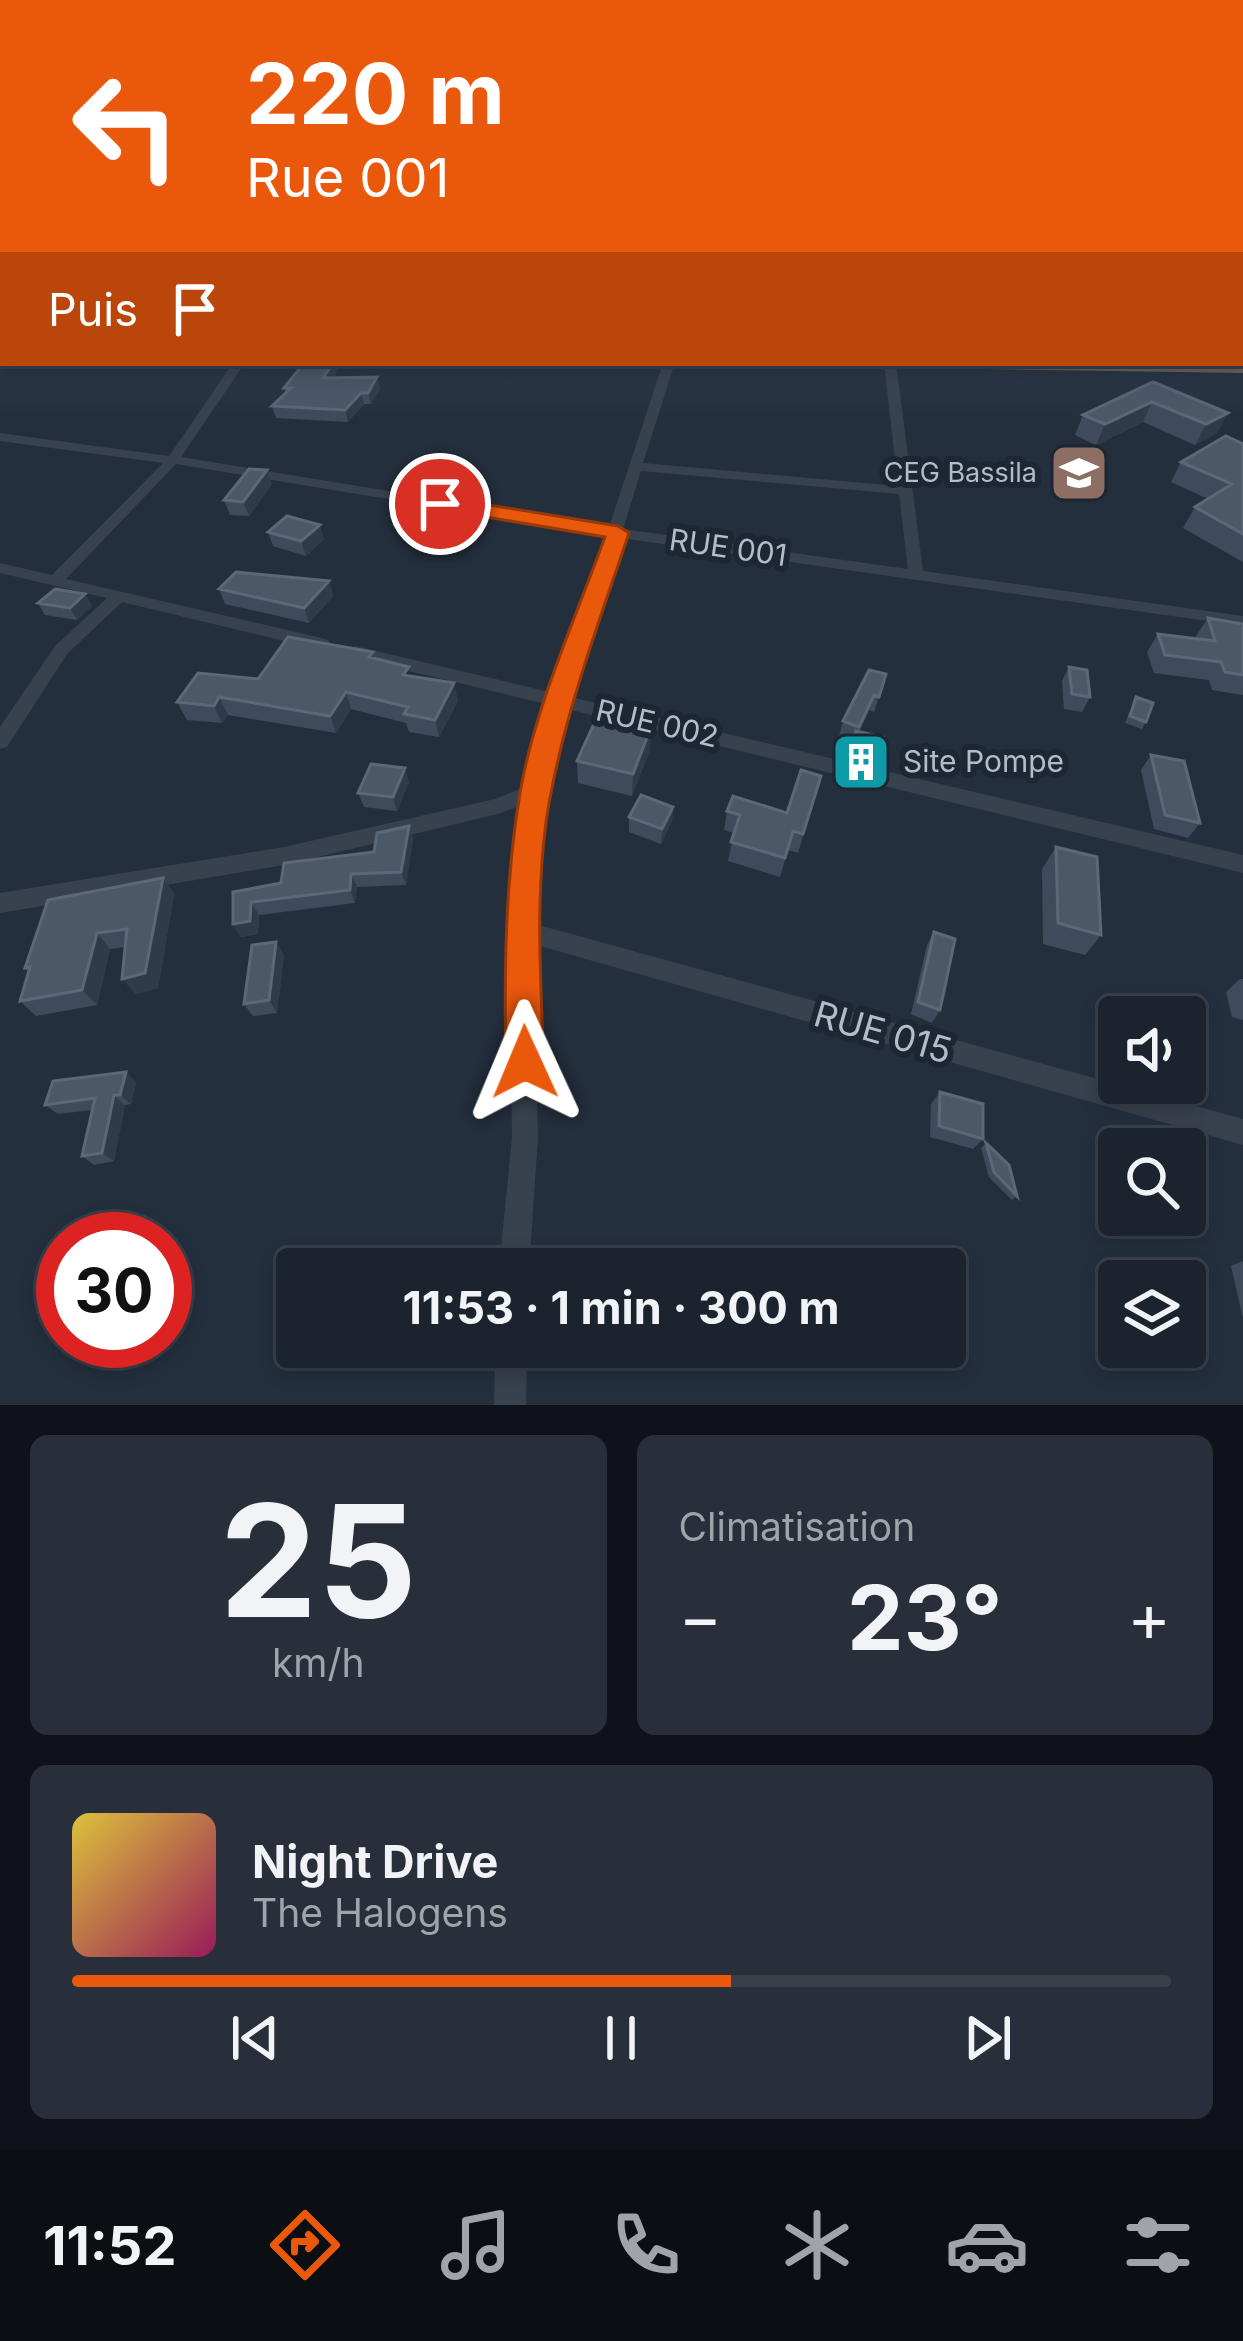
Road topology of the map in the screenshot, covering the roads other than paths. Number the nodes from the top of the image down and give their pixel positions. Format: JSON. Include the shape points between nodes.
{"nodes":[{"id":1,"x":237,"y":366,"type":"edge"},
{"id":2,"x":668,"y":366,"type":"edge"},
{"id":3,"x":890,"y":366,"type":"edge"},
{"id":4,"x":0,"y":436,"type":"edge"},
{"id":5,"x":173,"y":460,"type":"junction"},
{"id":6,"x":638,"y":466,"type":"junction"},
{"id":7,"x":907,"y":491,"type":"junction"},
{"id":8,"x":618,"y":533,"type":"junction"},
{"id":9,"x":0,"y":568,"type":"edge"},
{"id":10,"x":916,"y":573,"type":"junction"},
{"id":11,"x":55,"y":581,"type":"junction"},
{"id":12,"x":119,"y":596,"type":"junction"},
{"id":13,"x":1243,"y":621,"type":"edge"},
{"id":14,"x":560,"y":701,"type":"junction"},
{"id":15,"x":0,"y":742,"type":"edge"},
{"id":16,"x":536,"y":791,"type":"junction"},
{"id":17,"x":1243,"y":864,"type":"edge"},
{"id":18,"x":0,"y":902,"type":"edge"},
{"id":19,"x":523,"y":931,"type":"junction"},
{"id":20,"x":1243,"y":1132,"type":"edge"},
{"id":21,"x":516,"y":1248,"type":"edge"},
{"id":22,"x":511,"y":1368,"type":"edge"},
{"id":23,"x":510,"y":1405,"type":"edge"}],
"edges":[{"from":1,"to":5,"type":"street"},
{"from":2,"to":6,"type":"street"},
{"from":3,"to":7,"type":"street"},
{"from":4,"to":5,"type":"street","name":"RUE 001"},
{"from":5,"to":8,"type":"street","name":"RUE 001"},
{"from":5,"to":11,"type":"street"},
{"from":6,"to":7,"type":"street"},
{"from":6,"to":8,"type":"street"},
{"from":7,"to":10,"type":"street"},
{"from":8,"to":10,"type":"street","name":"RUE 001"},
{"from":8,"to":14,"type":"street"},
{"from":9,"to":11,"type":"street","name":"RUE 002"},
{"from":10,"to":13,"type":"street","name":"RUE 001"},
{"from":11,"to":12,"type":"street","name":"RUE 002"},
{"from":12,"to":14,"type":"street","name":"RUE 002"},
{"from":12,"to":15,"type":"street","via":[[61,650]]},
{"from":14,"to":16,"type":"street"},
{"from":14,"to":17,"type":"street","name":"RUE 002"},
{"from":16,"to":18,"type":"street","via":[[284,856]]},
{"from":16,"to":19,"type":"street"},
{"from":19,"to":20,"type":"street","name":"RUE 015"},
{"from":19,"to":21,"type":"street","via":[[526,1137]]},
{"from":22,"to":23,"type":"street"}]}
